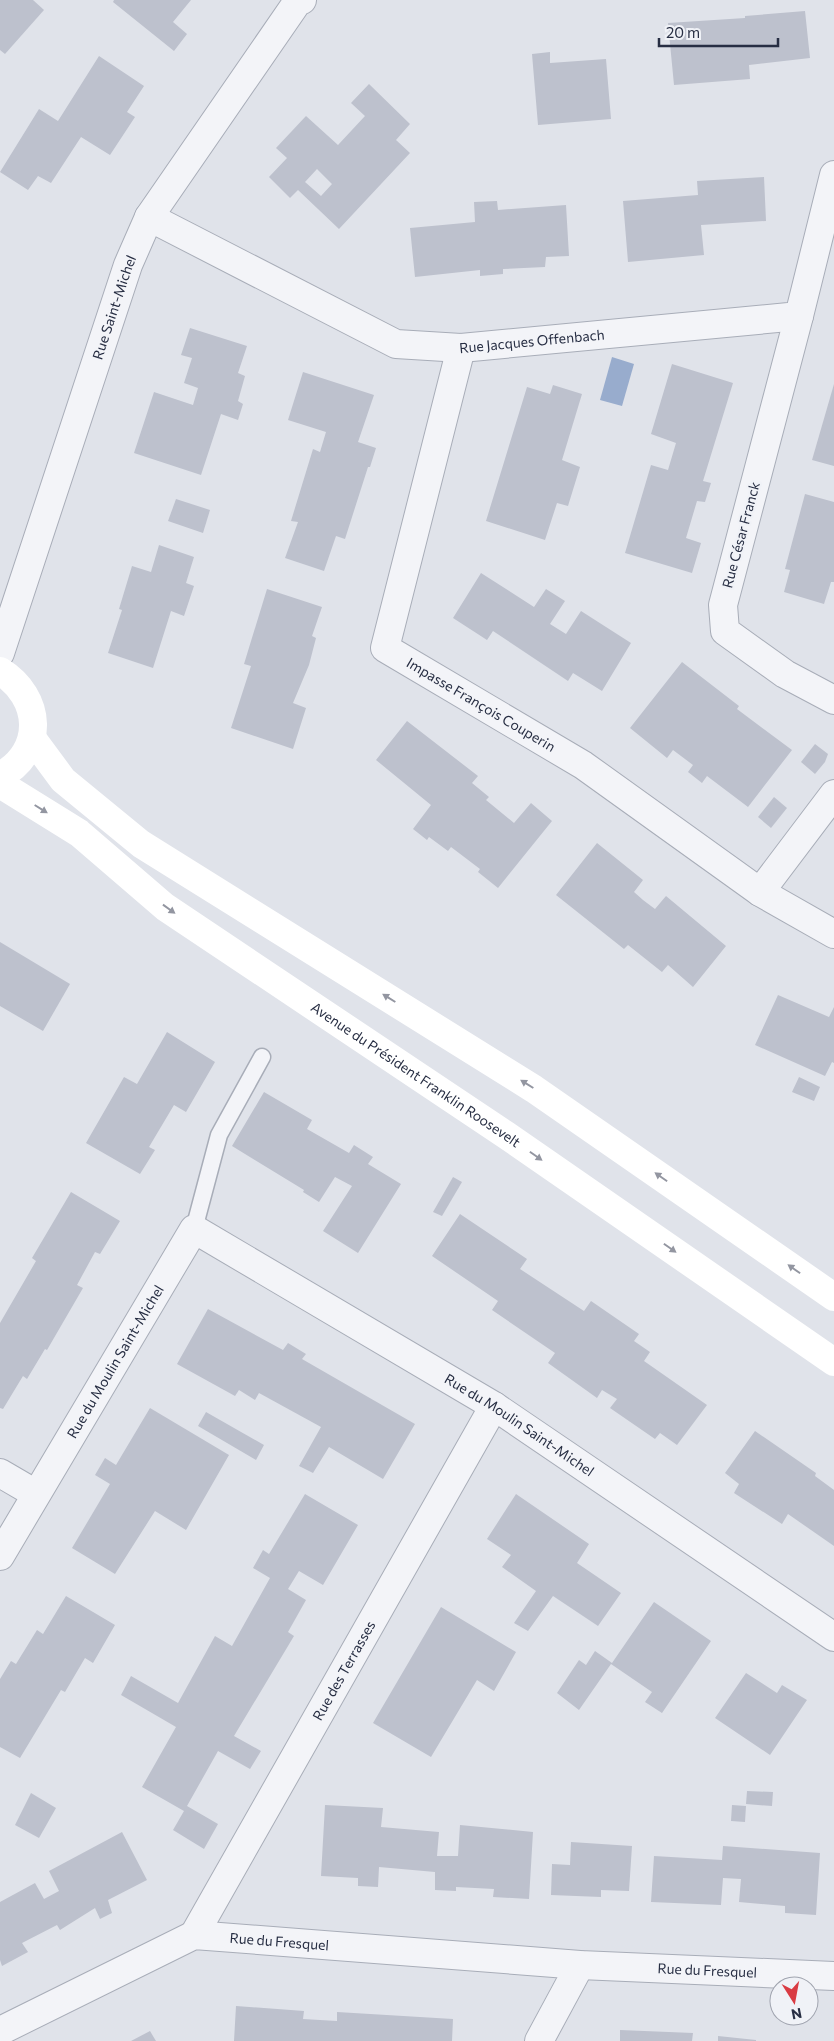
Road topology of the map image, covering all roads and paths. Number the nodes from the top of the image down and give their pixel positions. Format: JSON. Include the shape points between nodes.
{"nodes":[{"id":1,"x":297,"y":0,"type":"edge"},
{"id":2,"x":302,"y":0,"type":"edge"},
{"id":3,"x":834,"y":175,"type":"edge"},
{"id":4,"x":149,"y":217,"type":"junction"},
{"id":5,"x":799,"y":316,"type":"junction"},
{"id":6,"x":461,"y":348,"type":"junction"},
{"id":7,"x":0,"y":653,"type":"edge"},
{"id":8,"x":0,"y":671,"type":"edge"},
{"id":9,"x":834,"y":700,"type":"edge"},
{"id":10,"x":32,"y":738,"type":"junction"},
{"id":11,"x":0,"y":776,"type":"edge"},
{"id":12,"x":0,"y":784,"type":"edge"},
{"id":13,"x":834,"y":794,"type":"edge"},
{"id":14,"x":760,"y":892,"type":"junction"},
{"id":15,"x":834,"y":934,"type":"edge"},
{"id":16,"x":262,"y":1057,"type":"dead end"},
{"id":17,"x":194,"y":1229,"type":"junction"},
{"id":18,"x":834,"y":1297,"type":"edge"},
{"id":19,"x":834,"y":1362,"type":"edge"},
{"id":20,"x":494,"y":1406,"type":"junction"},
{"id":21,"x":0,"y":1473,"type":"edge"},
{"id":22,"x":36,"y":1494,"type":"junction"},
{"id":23,"x":0,"y":1556,"type":"edge"},
{"id":24,"x":834,"y":1637,"type":"edge"},
{"id":25,"x":194,"y":1935,"type":"junction"},
{"id":26,"x":580,"y":1965,"type":"junction"},
{"id":27,"x":834,"y":1976,"type":"edge"},
{"id":28,"x":0,"y":2031,"type":"edge"},
{"id":29,"x":539,"y":2041,"type":"edge"}],
"edges":[{"from":1,"to":2,"type":"street","name":"Rue Saint-Michel"},
{"from":1,"to":4,"type":"street","name":"Rue Saint-Michel"},
{"from":3,"to":5,"type":"street"},
{"from":4,"to":6,"type":"street","name":"Rue Jacques Offenbach","via":[[396,344]]},
{"from":4,"to":7,"type":"street","name":"Rue Saint-Michel","via":[[128,265]]},
{"from":5,"to":6,"type":"street","name":"Rue Jacques Offenbach"},
{"from":5,"to":9,"type":"street","name":"Rue César Franck","via":[[723,605],[725,631],[785,674]]},
{"from":6,"to":14,"type":"street","name":"Impasse François Couperin","via":[[385,648],[583,765]]},
{"from":8,"to":10,"type":"main road","via":[[14,680],[28,698],[34,719]]},
{"from":10,"to":11,"type":"main road","via":[[24,756]]},
{"from":18,"to":10,"type":"main road","one_way":true,"via":[[534,1089],[141,844],[63,780]]},
{"from":12,"to":19,"type":"main road","name":"Avenue du Président Franklin Roosevelt","one_way":true,"via":[[79,832],[165,907],[506,1135]]},
{"from":13,"to":14,"type":"street"},
{"from":14,"to":15,"type":"street","name":"Impasse François Couperin"},
{"from":16,"to":17,"type":"lane","name":"Rue du Moulin Saint-Michel","via":[[219,1135]]},
{"from":17,"to":20,"type":"street","name":"Rue du Moulin Saint-Michel"},
{"from":17,"to":22,"type":"street","name":"Rue du Moulin Saint-Michel"},
{"from":20,"to":24,"type":"street","name":"Rue du Moulin Saint-Michel"},
{"from":20,"to":25,"type":"street","name":"Rue des Terrasses"},
{"from":21,"to":22,"type":"street"},
{"from":22,"to":23,"type":"street","name":"Rue du Moulin Saint-Michel"},
{"from":25,"to":26,"type":"street","name":"Rue du Fresquel"},
{"from":25,"to":28,"type":"street"},
{"from":26,"to":27,"type":"street","name":"Rue du Fresquel"},
{"from":26,"to":29,"type":"street"}]}
